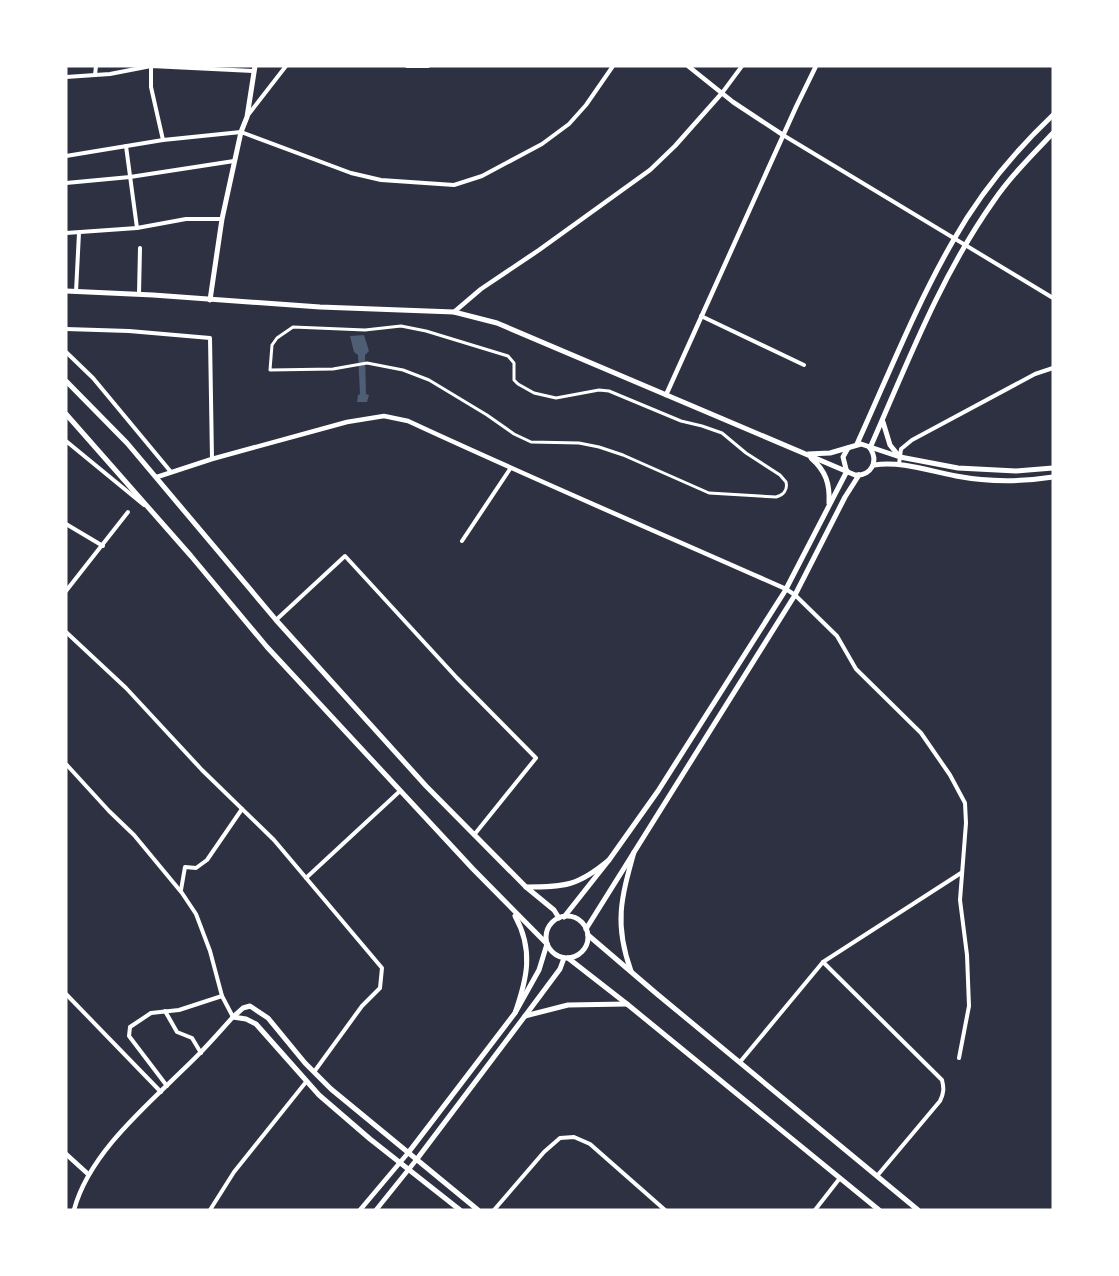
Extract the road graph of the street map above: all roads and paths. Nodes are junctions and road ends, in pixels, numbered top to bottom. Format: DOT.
graph roads {
  1 [pos="96,66"];
  2 [pos="151,66"];
  3 [pos="286,66"];
  4 [pos="407,66"];
  5 [pos="428,66"];
  6 [pos="613,66"];
  7 [pos="688,66"];
  8 [pos="742,66"];
  9 [pos="816,66"];
  10 [pos="254,68"];
  11 [pos="95,75"];
  12 [pos="66,77"];
  13 [pos="722,93"];
  14 [pos="1053,115"];
  15 [pos="247,117"];
  16 [pos="241,132"];
  17 [pos="1053,133"];
  18 [pos="783,135"];
  19 [pos="164,140"];
  20 [pos="126,146"];
  21 [pos="66,156"];
  22 [pos="235,160"];
  23 [pos="130,177"];
  24 [pos="66,183"];
  25 [pos="222,219"];
  26 [pos="137,228"];
  27 [pos="66,233"];
  28 [pos="79,233"];
  29 [pos="954,238"];
  30 [pos="965,245"];
  31 [pos="140,248"];
  32 [pos="66,291"];
  33 [pos="76,291"];
  34 [pos="139,294"];
  35 [pos="1053,298"];
  36 [pos="210,300"];
  37 [pos="454,312"];
  38 [pos="701,316"];
  39 [pos="66,329"];
  40 [pos="66,352"];
  41 [pos="357,364"];
  42 [pos="804,365"];
  43 [pos="1053,368"];
  44 [pos="66,381"];
  45 [pos="666,395"];
  46 [pos="66,414"];
  47 [pos="882,420"];
  48 [pos="66,441"];
  49 [pos="854,444"];
  50 [pos="870,448"];
  51 [pos="806,454"];
  52 [pos="212,459"];
  53 [pos="899,461"];
  54 [pos="874,465"];
  55 [pos="1053,468"];
  56 [pos="510,469"];
  57 [pos="847,471"];
  58 [pos="171,472"];
  59 [pos="860,475"];
  60 [pos="157,477"];
  61 [pos="1053,477"];
  62 [pos="828,507"];
  63 [pos="128,512"];
  64 [pos="153,513"];
  65 [pos="66,524"];
  66 [pos="462,541"];
  67 [pos="103,546"];
  68 [pos="786,589"];
  69 [pos="66,591"];
  70 [pos="795,595"];
  71 [pos="276,620"];
  72 [pos="66,632"];
  73 [pos="66,764"];
  74 [pos="400,791"];
  75 [pos="242,809"];
  76 [pos="474,835"];
  77 [pos="634,852"];
  78 [pos="609,860"];
  79 [pos="961,873"];
  80 [pos="306,878"];
  81 [pos="526,887"];
  82 [pos="181,891"];
  83 [pos="512,909"];
  84 [pos="561,917"];
  85 [pos="587,932"];
  86 [pos="547,944"];
  87 [pos="566,958"];
  88 [pos="823,962"];
  89 [pos="632,972"];
  90 [pos="66,994"];
  91 [pos="222,996"];
  92 [pos="627,1004"];
  93 [pos="165,1011"];
  94 [pos="515,1013"];
  95 [pos="525,1016"];
  96 [pos="233,1017"];
  97 [pos="201,1053"];
  98 [pos="959,1058"];
  99 [pos="740,1062"];
  100 [pos="314,1072"];
  101 [pos="306,1082"];
  102 [pos="167,1086"];
  103 [pos="160,1092"];
  104 [pos="408,1153"];
  105 [pos="66,1154"];
  106 [pos="417,1159"];
  107 [pos="400,1162"];
  108 [pos="410,1168"];
  109 [pos="88,1174"];
  110 [pos="876,1177"];
  111 [pos="840,1178"];
  112 [pos="74,1210"];
  113 [pos="210,1210"];
  114 [pos="360,1210"];
  115 [pos="376,1210"];
  116 [pos="460,1210"];
  117 [pos="478,1210"];
  118 [pos="494,1210"];
  119 [pos="665,1210"];
  120 [pos="815,1210"];
  121 [pos="879,1210"];
  122 [pos="918,1210"];
  1 -- 11 [label="street"];
  2 -- 10 [label="street"];
  2 -- 11 [label="street"];
  2 -- 19 [label="street"];
  3 -- 15 [label="street"];
  4 -- 5 [label="street"];
  6 -- 16 [label="street"];
  7 -- 13 [label="street"];
  8 -- 13 [label="street"];
  9 -- 18 [label="street"];
  10 -- 15 [label="main road"];
  11 -- 12 [label="street"];
  13 -- 18 [label="street"];
  13 -- 37 [label="street"];
  14 -- 29 [label="main road"];
  15 -- 16 [label="main road"];
  16 -- 19 [label="street"];
  16 -- 22 [label="main road"];
  17 -- 30 [label="main road"];
  18 -- 29 [label="street"];
  18 -- 38 [label="street"];
  19 -- 20 [label="street"];
  20 -- 21 [label="street"];
  20 -- 23 [label="street"];
  22 -- 23 [label="street"];
  22 -- 25 [label="main road"];
  23 -- 24 [label="street"];
  23 -- 26 [label="street"];
  25 -- 26 [label="street"];
  25 -- 36 [label="main road"];
  26 -- 28 [label="street"];
  27 -- 28 [label="street"];
  28 -- 33 [label="street"];
  29 -- 30 [label="street"];
  29 -- 49 [label="main road"];
  30 -- 35 [label="street"];
  30 -- 47 [label="main road"];
  31 -- 34 [label="street"];
  32 -- 33 [label="main road"];
  33 -- 34 [label="main road"];
  34 -- 36 [label="main road"];
  36 -- 37 [label="main road"];
  37 -- 45 [label="main road"];
  38 -- 42 [label="street"];
  38 -- 45 [label="street"];
  39 -- 52 [label="street"];
  40 -- 58 [label="street"];
  41 -- 41 [label="street"];
  43 -- 53 [label="street"];
  44 -- 60 [label="main road"];
  45 -- 51 [label="main road"];
  46 -- 64 [label="main road"];
  47 -- 50 [label="main road"];
  47 -- 53 [label="main road"];
  48 -- 64 [label="street"];
  49 -- 50 [label="main road"];
  49 -- 51 [label="main road"];
  49 -- 57 [label="main road"];
  50 -- 53 [label="main road"];
  50 -- 54 [label="main road"];
  51 -- 57 [label="main road"];
  51 -- 62 [label="main road"];
  52 -- 56 [label="street"];
  52 -- 58 [label="street"];
  53 -- 54 [label="main road"];
  53 -- 55 [label="main road"];
  53 -- 61 [label="main road"];
  54 -- 59 [label="main road"];
  56 -- 66 [label="street"];
  56 -- 68 [label="street"];
  57 -- 59 [label="main road"];
  57 -- 62 [label="main road"];
  58 -- 60 [label="street"];
  59 -- 70 [label="main road"];
  60 -- 71 [label="main road"];
  62 -- 68 [label="main road"];
  63 -- 67 [label="street"];
  64 -- 74 [label="main road"];
  65 -- 67 [label="street"];
  67 -- 69 [label="street"];
  68 -- 70 [label="street"];
  68 -- 78 [label="main road"];
  70 -- 77 [label="main road"];
  70 -- 79 [label="street"];
  71 -- 76 [label="main road"];
  71 -- 76 [label="street"];
  72 -- 75 [label="street"];
  73 -- 82 [label="street"];
  74 -- 80 [label="street"];
  74 -- 83 [label="main road"];
  75 -- 80 [label="street"];
  75 -- 82 [label="street"];
  76 -- 81 [label="main road"];
  77 -- 85 [label="main road"];
  77 -- 89 [label="main road"];
  78 -- 81 [label="main road"];
  78 -- 84 [label="main road"];
  79 -- 88 [label="street"];
  79 -- 98 [label="street"];
  80 -- 100 [label="street"];
  81 -- 84 [label="main road"];
  82 -- 91 [label="street"];
  83 -- 86 [label="main road"];
  83 -- 94 [label="main road"];
  84 -- 85 [label="main road"];
  84 -- 86 [label="main road"];
  85 -- 87 [label="main road"];
  85 -- 89 [label="main road"];
  86 -- 87 [label="main road"];
  86 -- 94 [label="main road"];
  87 -- 92 [label="main road"];
  87 -- 95 [label="main road"];
  88 -- 99 [label="street"];
  88 -- 110 [label="street"];
  89 -- 99 [label="main road"];
  90 -- 103 [label="street"];
  91 -- 93 [label="street"];
  91 -- 96 [label="street"];
  92 -- 95 [label="main road"];
  92 -- 111 [label="main road"];
  93 -- 97 [label="street"];
  93 -- 102 [label="street"];
  94 -- 104 [label="main road"];
  95 -- 106 [label="main road"];
  96 -- 97 [label="street"];
  96 -- 100 [label="main road"];
  96 -- 101 [label="main road"];
  97 -- 102 [label="street"];
  99 -- 110 [label="main road"];
  100 -- 104 [label="main road"];
  101 -- 107 [label="main road"];
  101 -- 113 [label="street"];
  102 -- 103 [label="street"];
  103 -- 109 [label="street"];
  104 -- 106 [label="main road"];
  104 -- 107 [label="street"];
  105 -- 109 [label="street"];
  106 -- 108 [label="street"];
  106 -- 117 [label="main road"];
  107 -- 108 [label="main road"];
  107 -- 114 [label="street"];
  108 -- 115 [label="street"];
  108 -- 116 [label="main road"];
  109 -- 112 [label="street"];
  110 -- 122 [label="main road"];
  111 -- 120 [label="street"];
  111 -- 121 [label="main road"];
  118 -- 119 [label="street"];
}
